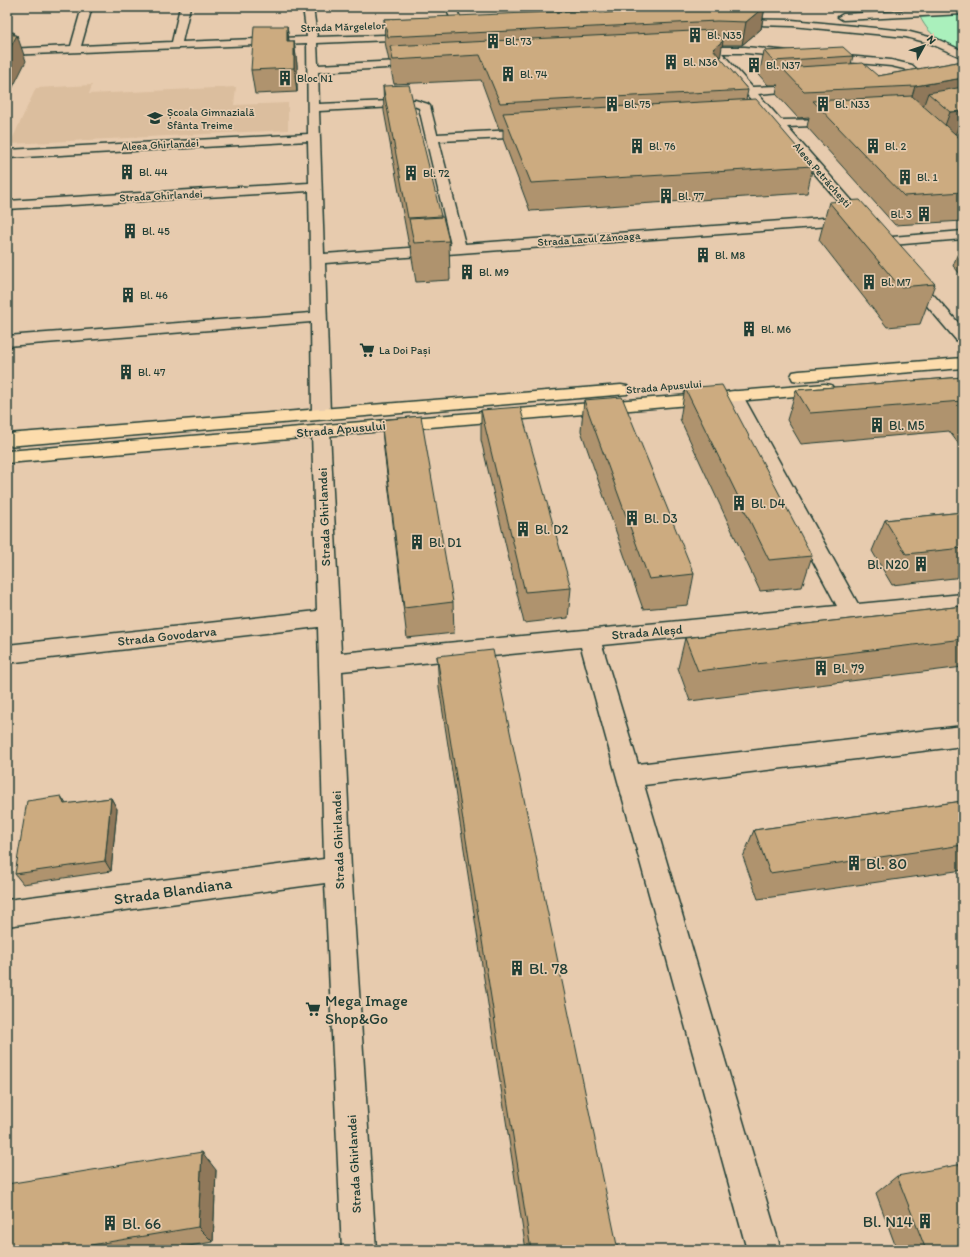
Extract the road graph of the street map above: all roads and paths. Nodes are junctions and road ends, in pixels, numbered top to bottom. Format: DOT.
graph roads {
  1 [pos="87,7"];
  2 [pos="185,7"];
  3 [pos="308,7"];
  4 [pos="450,7"];
  5 [pos="620,7"];
  6 [pos="963,10"];
  7 [pos="739,12"];
  8 [pos="904,14"];
  9 [pos="748,21"];
  10 [pos="718,23"];
  11 [pos="619,26"];
  12 [pos="463,33"];
  13 [pos="426,35"];
  14 [pos="916,36"];
  15 [pos="312,40"];
  16 [pos="176,46"];
  17 [pos="75,49"];
  18 [pos="713,49"];
  19 [pos="683,50"];
  20 [pos="7,52"];
  21 [pos="963,55"];
  22 [pos="432,63"];
  23 [pos="312,69"];
  24 [pos="881,82"];
  25 [pos="821,86"];
  26 [pos="750,91"];
  27 [pos="314,108"];
  28 [pos="758,119"];
  29 [pos="846,120"];
  30 [pos="776,121"];
  31 [pos="543,132"];
  32 [pos="314,137"];
  33 [pos="432,138"];
  34 [pos="7,154"];
  35 [pos="315,187"];
  36 [pos="7,205"];
  37 [pos="861,220"];
  38 [pos="963,235"];
  39 [pos="880,242"];
  40 [pos="458,248"];
  41 [pos="890,254"];
  42 [pos="317,259"];
  43 [pos="901,266"];
  44 [pos="318,318"];
  45 [pos="963,338"];
  46 [pos="7,341"];
  47 [pos="963,362"];
  48 [pos="963,377"];
  49 [pos="734,396"];
  50 [pos="321,423"];
  51 [pos="7,440"];
  52 [pos="7,457"];
  53 [pos="963,602"];
  54 [pos="852,613"];
  55 [pos="328,618"];
  56 [pos="589,637"];
  57 [pos="7,654"];
  58 [pos="330,663"];
  59 [pos="963,736"];
  60 [pos="629,776"];
  61 [pos="338,869"];
  62 [pos="7,913"];
  63 [pos="359,1250"];
  64 [pos="764,1250"];
  1 -- 17 [label="street"];
  2 -- 16 [label="street"];
  3 -- 15 [label="street, Strada Ghirlandei"];
  4 -- 12 [label="street"];
  5 -- 11 [label="street"];
  6 -- 8 [label="street"];
  7 -- 9 [label="street"];
  8 -- 9 [label="street"];
  8 -- 14 [label="street"];
  9 -- 10 [label="street"];
  9 -- 14 [label="street"];
  13 -- 15 [label="street, Strada Mărgelelor"];
  14 -- 21 [label="street"];
  15 -- 16 [label="street, Strada Mărgelelor"];
  15 -- 23 [label="street, Strada Ghirlandei"];
  16 -- 17 [label="street, Strada Mărgelelor"];
  17 -- 20 [label="street, Strada Mărgelelor"];
  18 -- 19 [label="street"];
  18 -- 24 [label="street"];
  18 -- 26 [label="street, Aleea Petrăchești"];
  22 -- 23 [label="street"];
  23 -- 27 [label="street, Strada Ghirlandei"];
  25 -- 26 [label="street"];
  26 -- 30 [label="street, Aleea Petrăchești"];
  27 -- 32 [label="street, Strada Ghirlandei"];
  27 -- 33 [label="street"];
  28 -- 30 [label="street"];
  29 -- 30 [label="street"];
  30 -- 37 [label="street, Aleea Petrăchești"];
  31 -- 33 [label="street"];
  32 -- 34 [label="street, Aleea Ghirlandei"];
  32 -- 35 [label="street, Strada Ghirlandei"];
  33 -- 40 [label="street"];
  35 -- 36 [label="street, Strada Ghirlandei"];
  35 -- 42 [label="street, Strada Ghirlandei"];
  37 -- 39 [label="street, Aleea Petrăchești"];
  37 -- 40 [label="street, Strada Lacul Zănoaga"];
  38 -- 39 [label="street"];
  39 -- 41 [label="street, Aleea Petrăchești"];
  40 -- 42 [label="street, Strada Lacul Zănoaga"];
  42 -- 44 [label="street, Strada Ghirlandei"];
  43 -- 45 [label="street"];
  44 -- 46 [label="street"];
  44 -- 50 [label="street, Strada Ghirlandei"];
  47 -- 50 [label="main road, Strada Apusului"];
  48 -- 49 [label="main road, Strada Apusului"];
  49 -- 50 [label="main road, Strada Apusului"];
  49 -- 54 [label="street"];
  50 -- 51 [label="main road, Strada Apusului"];
  50 -- 52 [label="main road, Strada Apusului"];
  50 -- 55 [label="street, Strada Ghirlandei"];
  53 -- 54 [label="street, Strada Aleșd"];
  54 -- 56 [label="street, Strada Aleșd"];
  55 -- 57 [label="street, Strada Govodarva"];
  55 -- 58 [label="street, Strada Ghirlandei"];
  56 -- 58 [label="street, Strada Aleșd"];
  56 -- 60 [label="street"];
  58 -- 61 [label="street, Strada Ghirlandei"];
  59 -- 60 [label="street"];
  60 -- 64 [label="street"];
  61 -- 62 [label="street, Strada Blandiana"];
  61 -- 63 [label="street, Strada Ghirlandei"];
}
